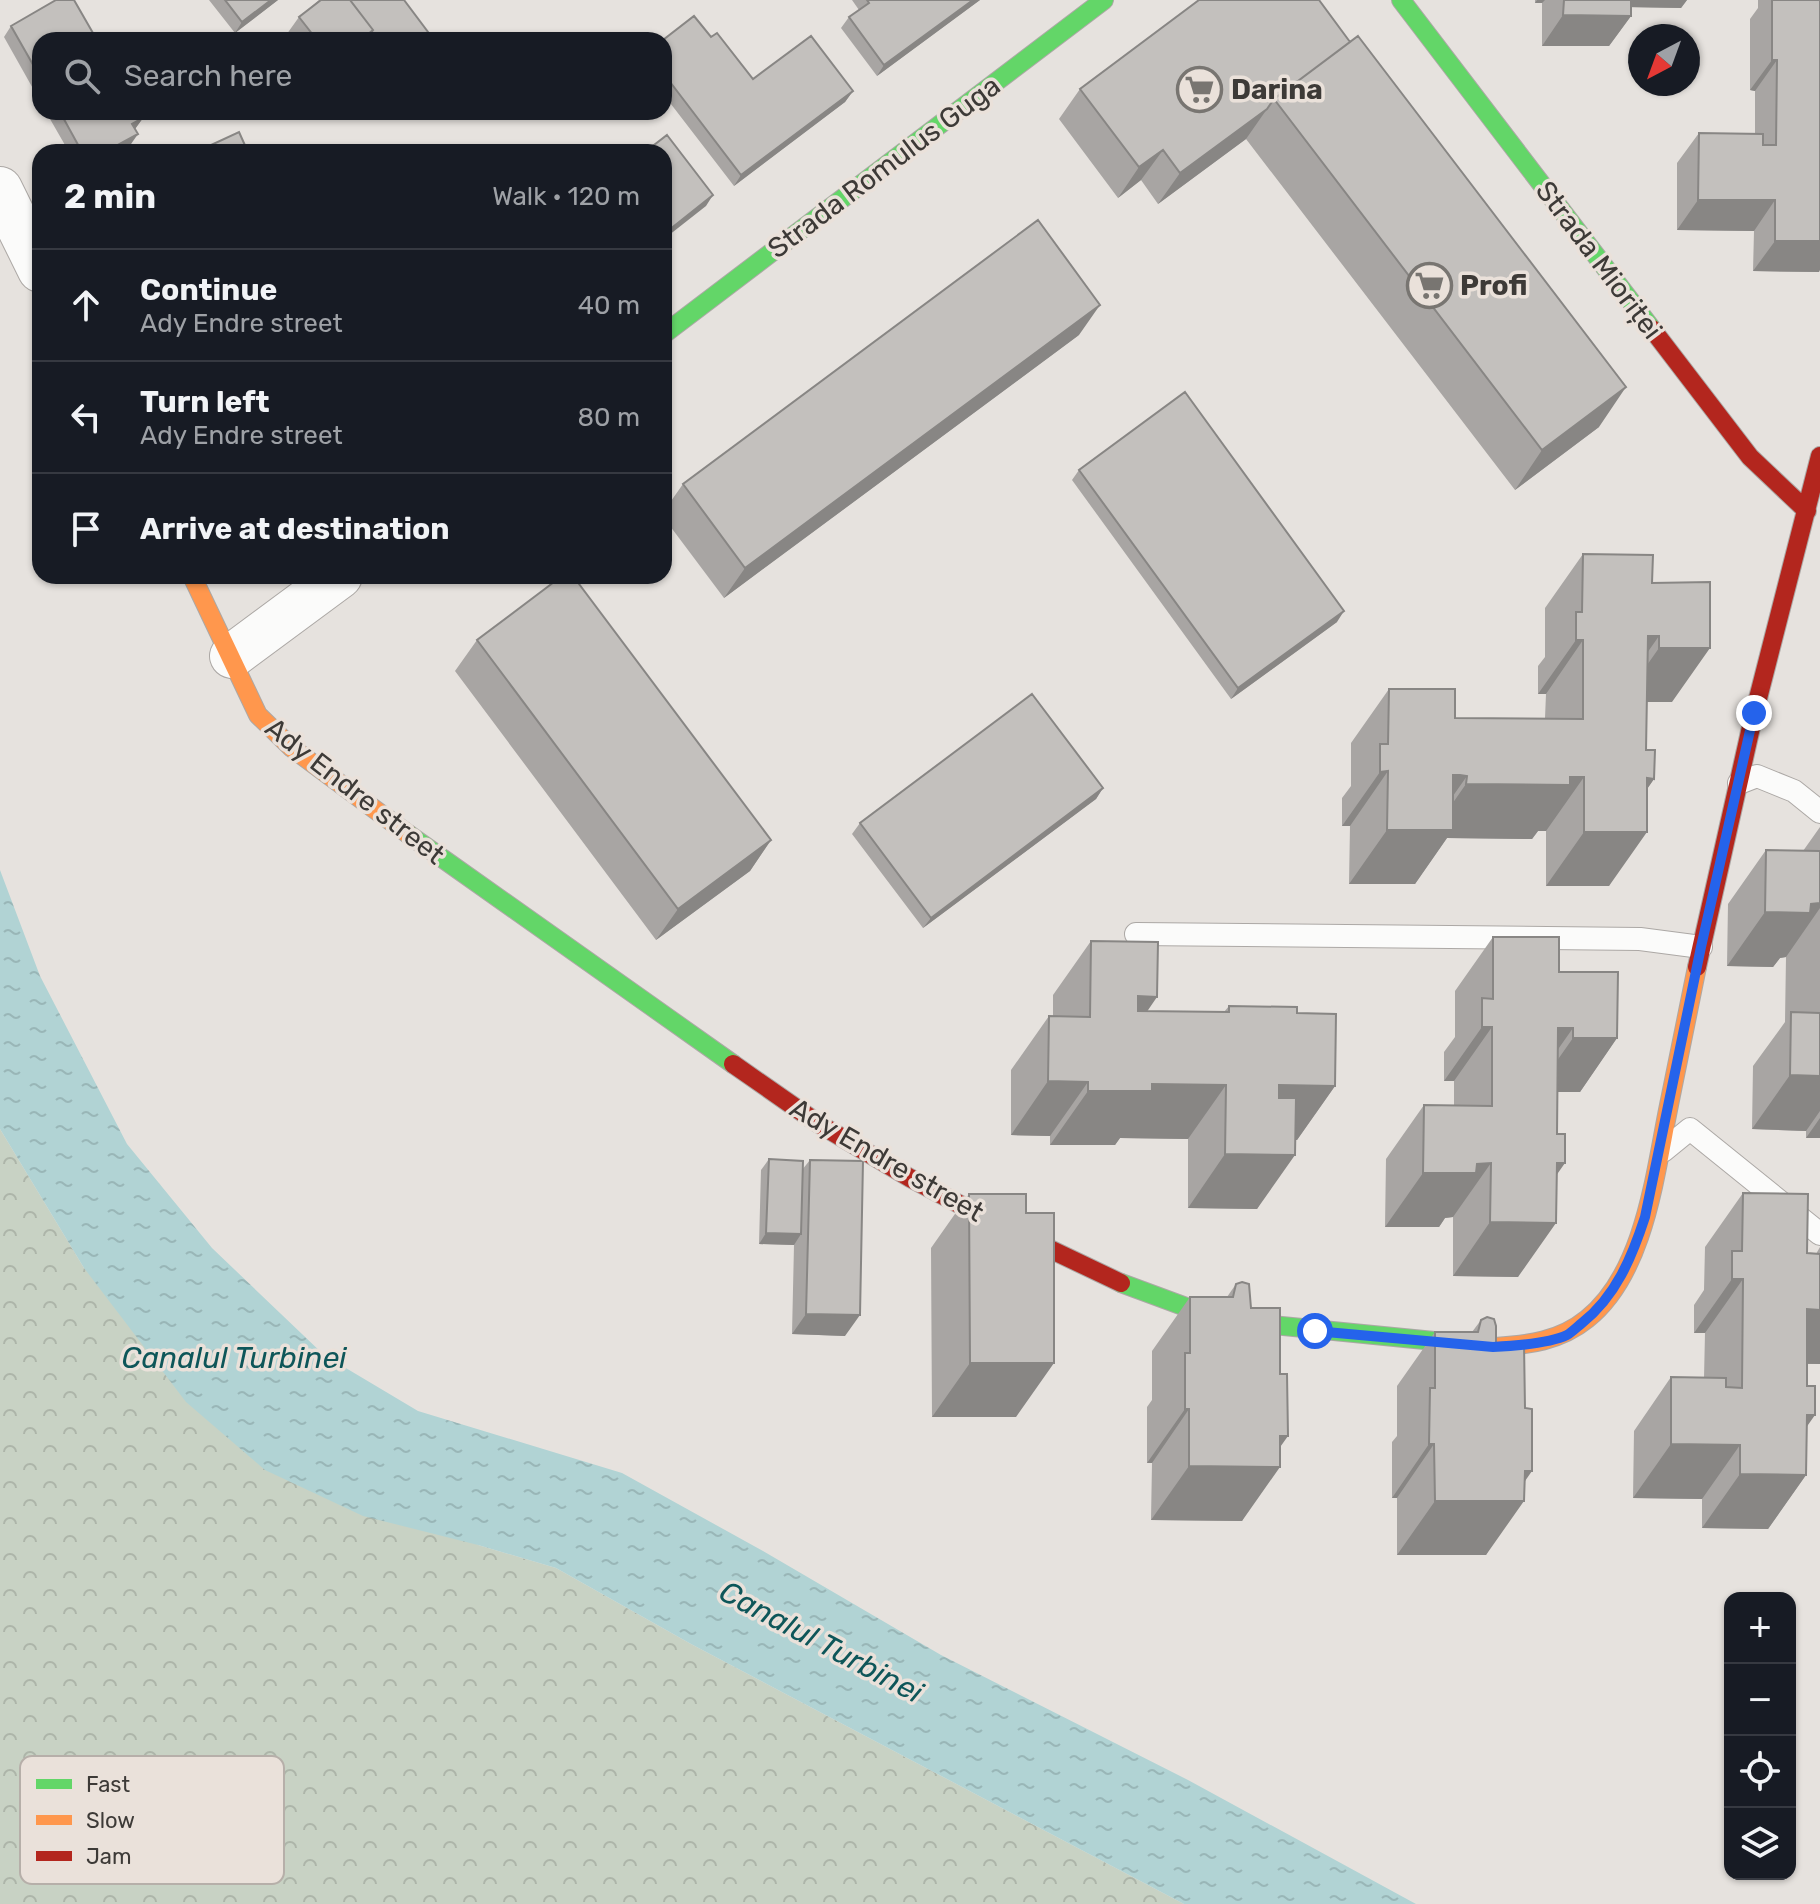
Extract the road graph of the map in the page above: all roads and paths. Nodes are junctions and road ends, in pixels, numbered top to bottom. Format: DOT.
graph roads {
  1 [pos="1104,0"];
  2 [pos="1401,0"];
  3 [pos="0,189"];
  4 [pos="32,254"];
  5 [pos="672,328"];
  6 [pos="1820,456"];
  7 [pos="1807,511"];
  8 [pos="196,584"];
  9 [pos="329,584"];
  10 [pos="232,656"];
  11 [pos="1739,783"];
  12 [pos="1820,812"];
  13 [pos="1136,934"];
  14 [pos="1701,947"];
  15 [pos="1659,1154"];
  16 [pos="1820,1234"];
  1 -- 5 [label="street, Strada Romulus Guga"];
  2 -- 7 [label="street, Strada Mioriței"];
  3 -- 4 [label="street"];
  6 -- 7 [label="street, Ady Endre street"];
  7 -- 11 [label="street, Ady Endre street"];
  8 -- 10 [label="street, Ady Endre street"];
  9 -- 10 [label="street"];
  10 -- 15 [label="street, Ady Endre street"];
  11 -- 12 [label="lane"];
  11 -- 14 [label="street, Ady Endre street"];
  13 -- 14 [label="lane"];
  14 -- 15 [label="street, Ady Endre street"];
  15 -- 16 [label="lane"];
}
